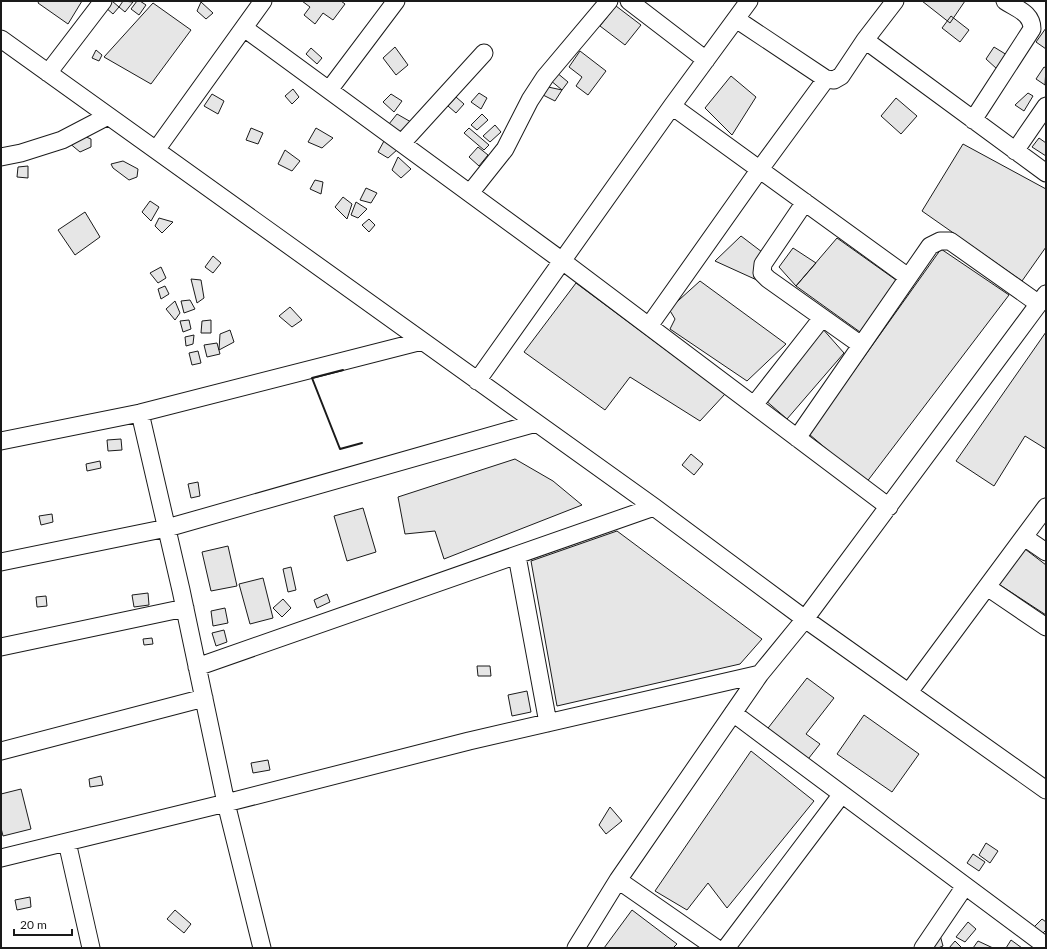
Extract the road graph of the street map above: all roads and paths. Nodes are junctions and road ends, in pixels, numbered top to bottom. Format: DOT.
graph roads {
  1 [pos="103,1"];
  2 [pos="263,1"];
  3 [pos="396,1"];
  4 [pos="609,1"];
  5 [pos="629,1"];
  6 [pos="749,1"];
  7 [pos="895,1"];
  8 [pos="1004,1"];
  9 [pos="736,19"];
  10 [pos="244,28"];
  11 [pos="1,39"];
  12 [pos="865,40"];
  13 [pos="484,53"];
  14 [pos="706,60"];
  15 [pos="48,73"];
  16 [pos="826,79"];
  17 [pos="329,90"];
  18 [pos="672,106"];
  19 [pos="1046,106"];
  20 [pos="108,116"];
  21 [pos="973,120"];
  22 [pos="402,143"];
  23 [pos="156,150"];
  24 [pos="1015,150"];
  25 [pos="1,157"];
  26 [pos="760,169"];
  27 [pos="1046,173"];
  28 [pos="470,193"];
  29 [pos="805,202"];
  30 [pos="562,260"];
  31 [pos="908,277"];
  32 [pos="1042,299"];
  33 [pos="822,318"];
  34 [pos="648,326"];
  35 [pos="422,341"];
  36 [pos="861,345"];
  37 [pos="477,381"];
  38 [pos="754,405"];
  39 [pos="140,413"];
  40 [pos="536,423"];
  41 [pos="797,438"];
  42 [pos="1,441"];
  43 [pos="889,507"];
  44 [pos="1046,507"];
  45 [pos="654,508"];
  46 [pos="167,528"];
  47 [pos="1024,537"];
  48 [pos="1046,552"];
  49 [pos="517,556"];
  50 [pos="1,562"];
  51 [pos="987,587"];
  52 [pos="185,608"];
  53 [pos="806,619"];
  54 [pos="1046,627"];
  55 [pos="1,647"];
  56 [pos="197,667"];
  57 [pos="760,674"];
  58 [pos="909,692"];
  59 [pos="204,698"];
  60 [pos="733,713"];
  61 [pos="548,723"];
  62 [pos="1,750"];
  63 [pos="1046,790"];
  64 [pos="842,794"];
  65 [pos="226,803"];
  66 [pos="67,842"];
  67 [pos="1,858"];
  68 [pos="618,880"];
  69 [pos="965,886"];
  70 [pos="1046,946"];
  71 [pos="91,948"];
  72 [pos="262,948"];
  73 [pos="576,948"];
  74 [pos="716,948"];
  75 [pos="726,948"];
  76 [pos="923,948"];
  1 -- 15 [label="street"];
  2 -- 10 [label="street"];
  3 -- 17 [label="street"];
  4 -- 28 [label="street"];
  5 -- 14 [label="street"];
  6 -- 9 [label="street"];
  7 -- 12 [label="street"];
  8 -- 21 [label="street"];
  9 -- 14 [label="street"];
  9 -- 16 [label="street"];
  10 -- 17 [label="street"];
  10 -- 23 [label="street"];
  11 -- 15 [label="street"];
  12 -- 16 [label="street"];
  12 -- 21 [label="street"];
  13 -- 22 [label="street"];
  14 -- 18 [label="street"];
  15 -- 20 [label="street"];
  16 -- 26 [label="street"];
  17 -- 22 [label="street"];
  18 -- 26 [label="street"];
  18 -- 30 [label="street"];
  19 -- 24 [label="street"];
  20 -- 23 [label="street"];
  20 -- 25 [label="street"];
  21 -- 24 [label="street"];
  22 -- 28 [label="street"];
  23 -- 35 [label="street"];
  24 -- 27 [label="street"];
  26 -- 29 [label="street"];
  26 -- 34 [label="street"];
  28 -- 30 [label="street"];
  29 -- 31 [label="street"];
  29 -- 33 [label="street"];
  30 -- 34 [label="street"];
  30 -- 37 [label="street"];
  31 -- 32 [label="street"];
  31 -- 36 [label="street"];
  32 -- 43 [label="street"];
  33 -- 36 [label="street"];
  33 -- 38 [label="street"];
  34 -- 38 [label="street"];
  35 -- 37 [label="street"];
  35 -- 39 [label="street"];
  36 -- 41 [label="street"];
  37 -- 40 [label="street"];
  38 -- 41 [label="street"];
  39 -- 42 [label="street"];
  39 -- 46 [label="street"];
  40 -- 45 [label="street"];
  40 -- 46 [label="street"];
  41 -- 43 [label="street"];
  43 -- 53 [label="street"];
  44 -- 47 [label="street"];
  45 -- 49 [label="street"];
  45 -- 53 [label="street"];
  46 -- 50 [label="street"];
  46 -- 52 [label="street"];
  47 -- 48 [label="street"];
  47 -- 51 [label="street"];
  49 -- 56 [label="street"];
  49 -- 61 [label="street"];
  51 -- 54 [label="street"];
  51 -- 58 [label="street"];
  52 -- 55 [label="street"];
  52 -- 56 [label="street"];
  53 -- 57 [label="street"];
  53 -- 58 [label="street"];
  56 -- 59 [label="street"];
  57 -- 60 [label="street"];
  57 -- 61 [label="street"];
  58 -- 63 [label="street"];
  59 -- 62 [label="street"];
  59 -- 65 [label="street"];
  60 -- 64 [label="street"];
  60 -- 68 [label="street"];
  61 -- 65 [label="street"];
  64 -- 69 [label="street"];
  64 -- 75 [label="street"];
  65 -- 66 [label="street"];
  65 -- 72 [label="street"];
  66 -- 67 [label="street"];
  66 -- 71 [label="street"];
  68 -- 73 [label="street"];
  68 -- 74 [label="street"];
  69 -- 70 [label="street"];
  69 -- 76 [label="street"];
}
